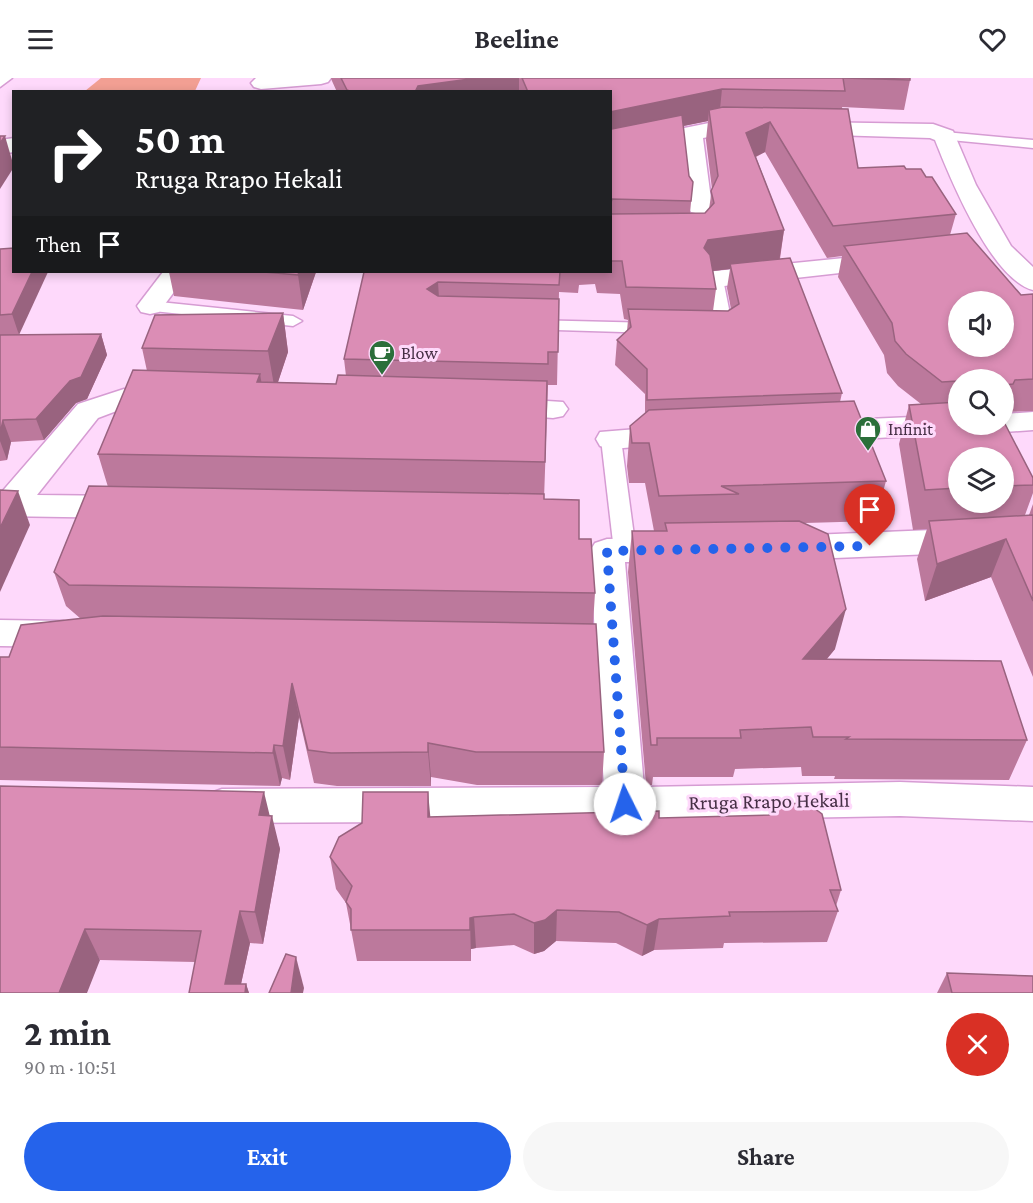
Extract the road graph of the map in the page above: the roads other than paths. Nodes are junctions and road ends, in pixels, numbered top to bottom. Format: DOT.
graph roads {
  1 [pos="5,78"];
  2 [pos="321,78"];
  3 [pos="0,83"];
  4 [pos="260,84"];
  5 [pos="691,132"];
  6 [pos="945,136"];
  7 [pos="1033,144"];
  8 [pos="612,150"];
  9 [pos="699,214"];
  10 [pos="910,259"];
  11 [pos="175,273"];
  12 [pos="715,279"];
  13 [pos="1033,282"];
  14 [pos="150,306"];
  15 [pos="293,321"];
  16 [pos="509,324"];
  17 [pos="669,328"];
  18 [pos="691,328"];
  19 [pos="194,399"];
  20 [pos="472,406"];
  21 [pos="553,409"];
  22 [pos="1033,421"];
  23 [pos="1014,422"];
  24 [pos="948,425"];
  25 [pos="789,432"];
  26 [pos="706,435"];
  27 [pos="611,439"];
  28 [pos="5,505"];
  29 [pos="150,507"];
  30 [pos="1033,538"];
  31 [pos="755,548"];
  32 [pos="708,549"];
  33 [pos="616,551"];
  34 [pos="0,633"];
  35 [pos="90,635"];
  36 [pos="578,642"];
  37 [pos="614,643"];
  38 [pos="625,804"];
  39 [pos="1033,804"];
  40 [pos="186,805"];
  1 -- 3 [label="lane"];
  2 -- 4 [label="street"];
  5 -- 6 [label="street"];
  5 -- 8 [label="street"];
  5 -- 9 [label="street"];
  6 -- 7 [label="lane"];
  6 -- 13 [label="street"];
  10 -- 12 [label="street"];
  11 -- 14 [label="street"];
  12 -- 18 [label="lane"];
  14 -- 15 [label="lane"];
  16 -- 17 [label="lane"];
  19 -- 28 [label="street"];
  20 -- 21 [label="street"];
  22 -- 23 [label="street"];
  24 -- 25 [label="street"];
  26 -- 27 [label="street"];
  27 -- 33 [label="lane"];
  28 -- 29 [label="street"];
  30 -- 31 [label="street"];
  32 -- 33 [label="street"];
  33 -- 37 [label="street"];
  34 -- 35 [label="street"];
  36 -- 37 [label="street"];
  37 -- 38 [label="street"];
  38 -- 39 [label="street, Rruga Rrapo Hekali"];
  38 -- 40 [label="street, Rruga Rrapo Hekali"];
}
